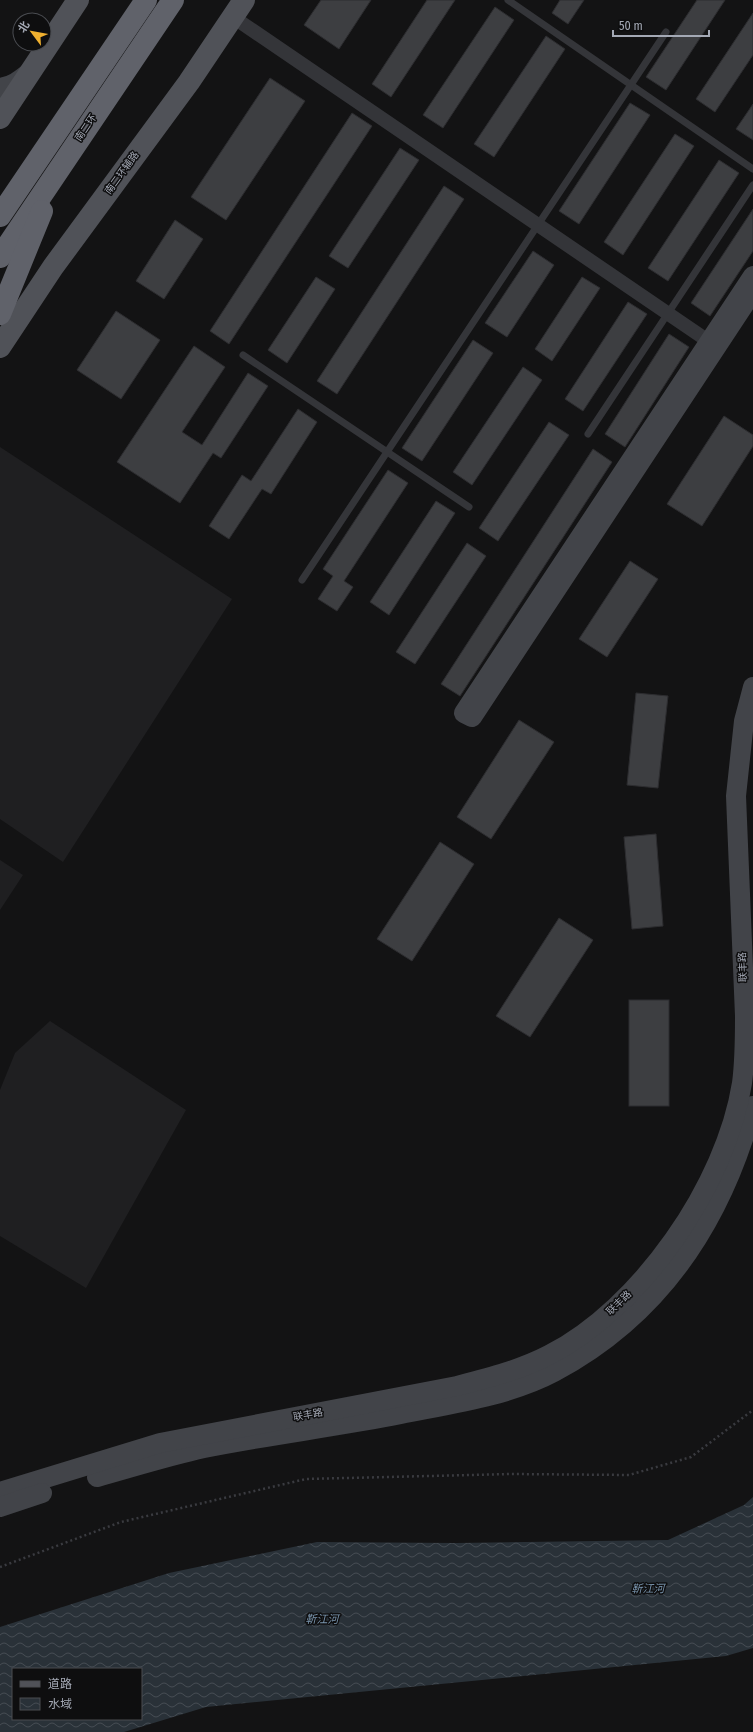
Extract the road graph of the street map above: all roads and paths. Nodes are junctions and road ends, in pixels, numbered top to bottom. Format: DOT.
graph roads {
  1 [pos="78,0"];
  2 [pos="146,0"];
  3 [pos="173,0"];
  4 [pos="508,0"];
  5 [pos="238,8"];
  6 [pos="666,32"];
  7 [pos="32,70"];
  8 [pos="631,86"];
  9 [pos="0,88"];
  10 [pos="0,118"];
  11 [pos="57,131"];
  12 [pos="60,167"];
  13 [pos="753,169"];
  14 [pos="753,185"];
  15 [pos="0,188"];
  16 [pos="0,216"];
  17 [pos="539,225"];
  18 [pos="0,257"];
  19 [pos="753,276"];
  20 [pos="753,292"];
  21 [pos="668,313"];
  22 [pos="0,314"];
  23 [pos="713,344"];
  24 [pos="0,347"];
  25 [pos="243,355"];
  26 [pos="588,434"];
  27 [pos="387,452"];
  28 [pos="469,507"];
  29 [pos="302,580"];
  30 [pos="753,687"];
  31 [pos="753,760"];
  32 [pos="753,909"];
  33 [pos="753,1106"];
  34 [pos="753,1410"];
  35 [pos="0,1492"];
  36 [pos="0,1507"];
  37 [pos="0,1567"];
  1 -- 7 [label="main road"];
  2 -- 11 [label="highway"];
  3 -- 12 [label="highway, 南二环"];
  4 -- 8 [label="lane"];
  5 -- 17 [label="street"];
  5 -- 24 [label="main road, 南二环辅路"];
  6 -- 8 [label="lane"];
  7 -- 9 [label="main road"];
  7 -- 10 [label="main road"];
  8 -- 13 [label="lane"];
  8 -- 17 [label="lane"];
  11 -- 15 [label="highway"];
  11 -- 16 [label="highway"];
  12 -- 18 [label="highway, 南二环"];
  12 -- 22 [label="highway"];
  14 -- 21 [label="lane"];
  17 -- 21 [label="street"];
  17 -- 27 [label="lane"];
  19 -- 23 [label="main road"];
  20 -- 23 [label="main road"];
  21 -- 23 [label="street"];
  21 -- 26 [label="lane"];
  23 -- 23 [label="main road"];
  25 -- 27 [label="lane"];
  27 -- 28 [label="lane"];
  27 -- 29 [label="lane"];
  30 -- 35 [label="main road, 联丰路"];
  31 -- 32 [label="main road"];
  33 -- 36 [label="main road, 联丰路"];
  34 -- 37 [label="path"];
}
